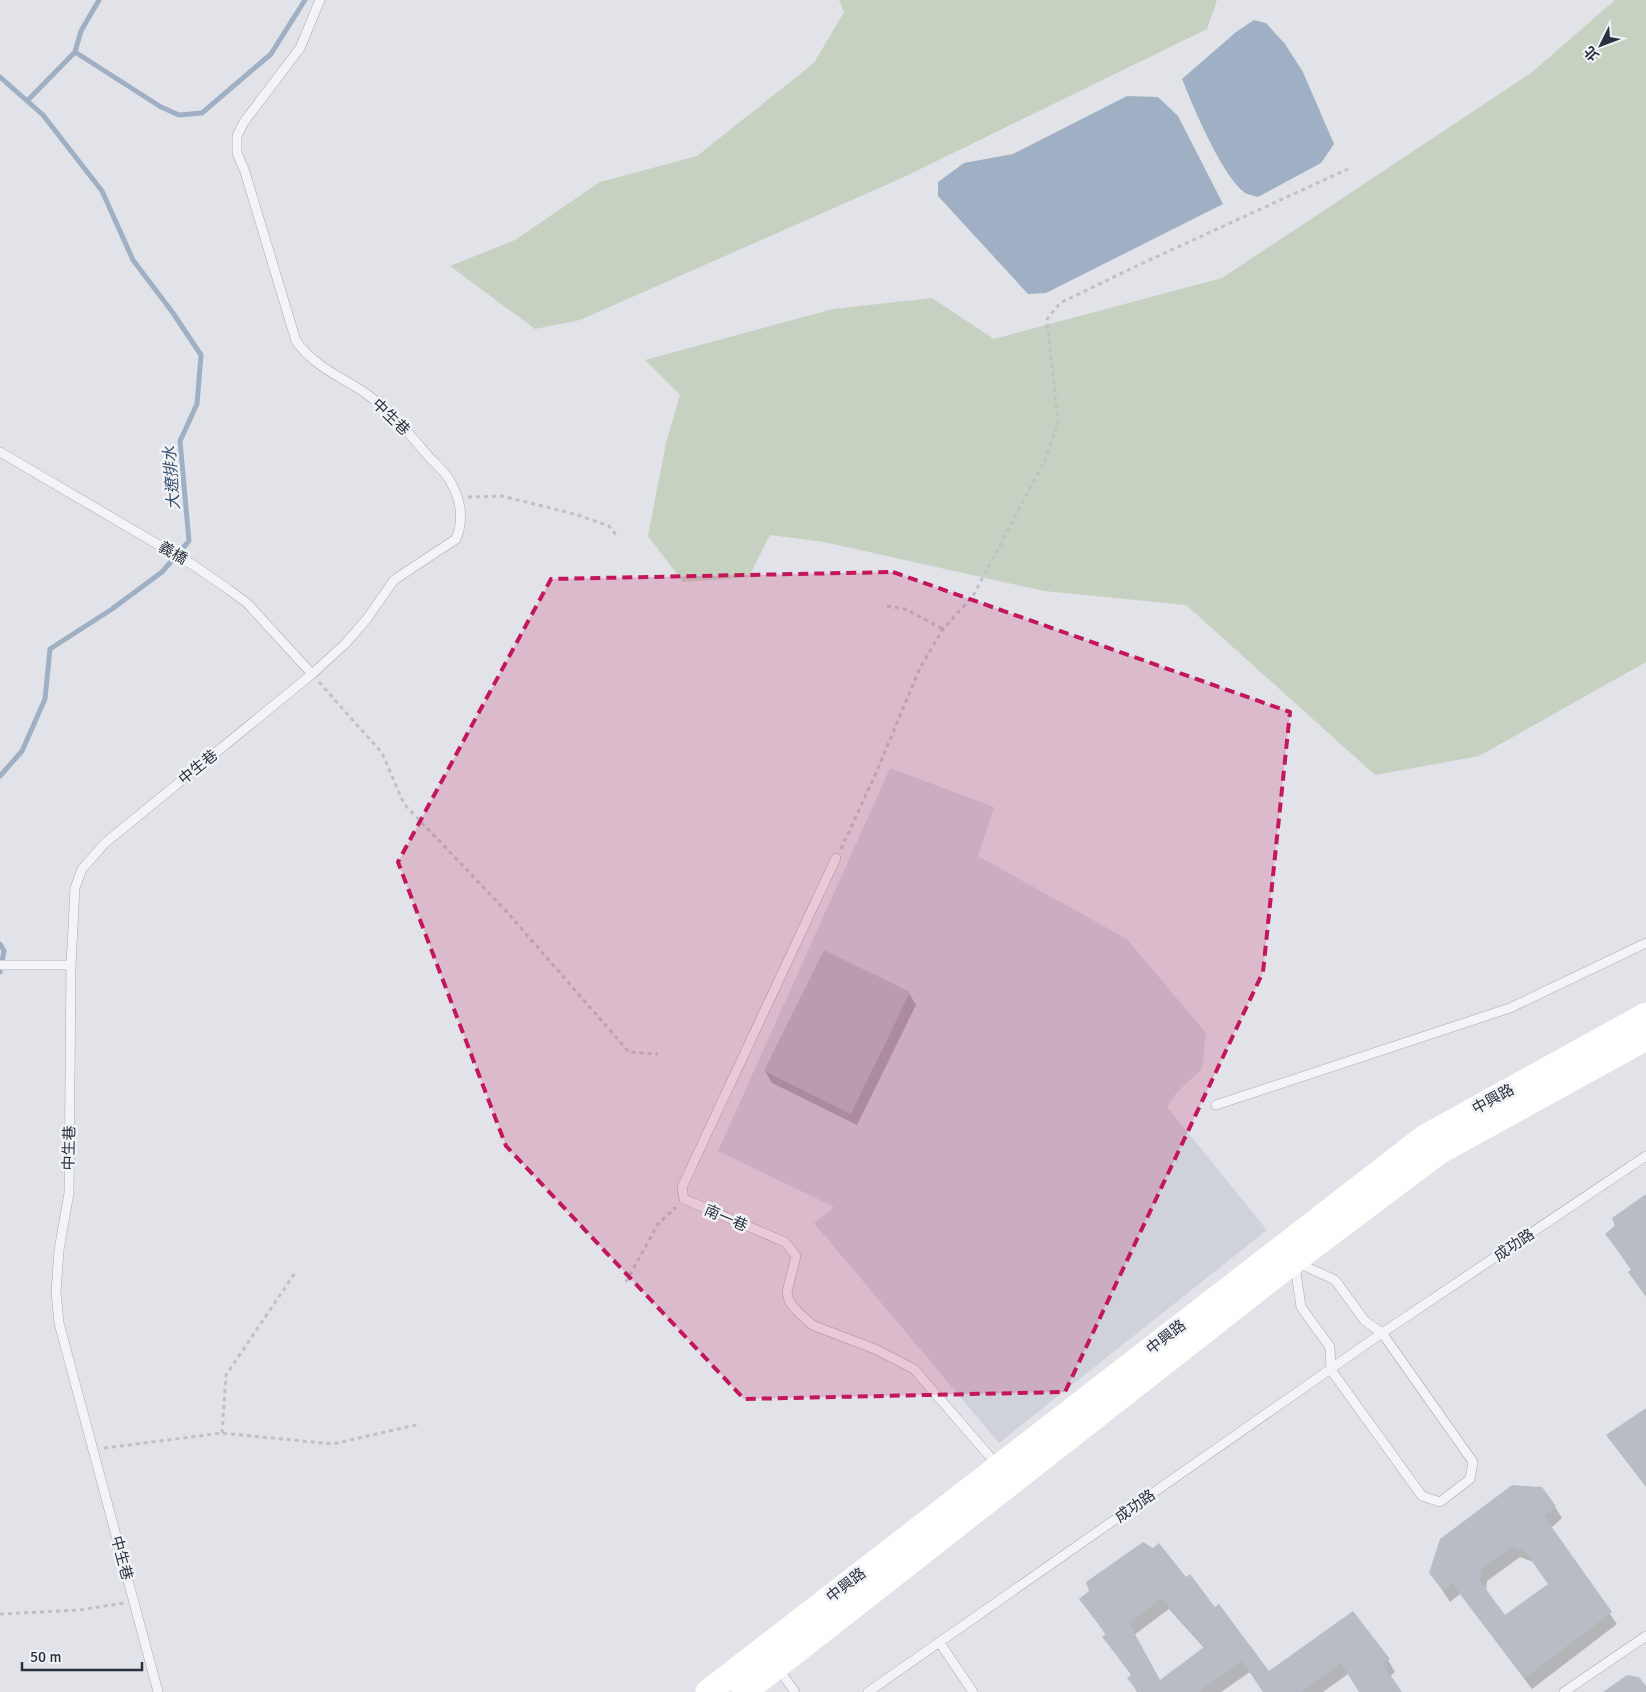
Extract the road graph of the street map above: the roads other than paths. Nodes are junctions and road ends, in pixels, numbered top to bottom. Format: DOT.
graph roads {
  1 [pos="320,0"];
  2 [pos="0,452"];
  3 [pos="312,674"];
  4 [pos="836,858"];
  5 [pos="1646,942"];
  6 [pos="0,965"];
  7 [pos="71,965"];
  8 [pos="1646,1014"];
  9 [pos="1646,1038"];
  10 [pos="1216,1106"];
  11 [pos="1646,1156"];
  12 [pos="1288,1253"];
  13 [pos="1382,1333"];
  14 [pos="1331,1370"];
  15 [pos="1005,1474"];
  16 [pos="1646,1636"];
  17 [pos="940,1643"];
  18 [pos="777,1667"];
  19 [pos="158,1692"];
  20 [pos="708,1692"];
  21 [pos="744,1692"];
  22 [pos="795,1692"];
  23 [pos="868,1692"];
  24 [pos="974,1692"];
  25 [pos="1564,1692"];
  1 -- 3 [label="lane, 中生巷"];
  2 -- 3 [label="lane, 義橋"];
  3 -- 7 [label="lane, 中生巷"];
  4 -- 15 [label="lane, 南一巷"];
  5 -- 10 [label="lane"];
  6 -- 7 [label="lane"];
  7 -- 19 [label="lane, 中生巷"];
  8 -- 12 [label="main road, 中興路"];
  9 -- 12 [label="main road, 中興路"];
  11 -- 13 [label="lane, 成功路"];
  12 -- 13 [label="lane"];
  12 -- 14 [label="lane"];
  12 -- 15 [label="main road, 中興路"];
  13 -- 14 [label="lane, 成功路"];
  13 -- 14 [label="lane"];
  14 -- 17 [label="lane, 成功路"];
  15 -- 18 [label="main road, 中興路"];
  15 -- 20 [label="main road, 中興路"];
  16 -- 25 [label="lane"];
  17 -- 23 [label="lane, 成功路"];
  17 -- 24 [label="lane"];
  18 -- 21 [label="main road, 中興路"];
  18 -- 22 [label="lane"];
}
